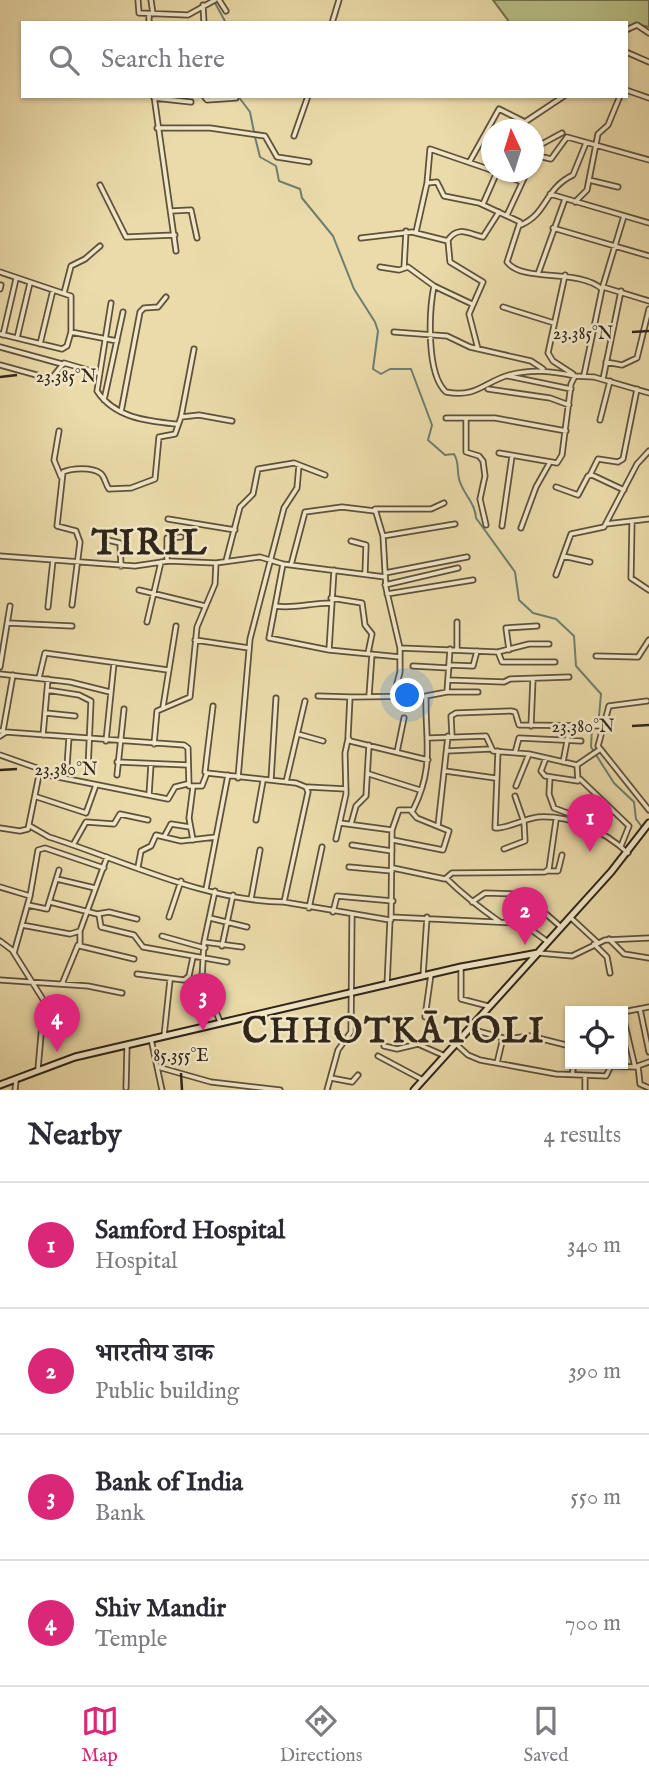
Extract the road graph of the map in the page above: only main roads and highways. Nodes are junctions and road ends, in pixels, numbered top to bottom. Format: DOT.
graph roads {
  1 [pos="644,831"];
  2 [pos="538,953"];
  3 [pos="0,1085"];
  4 [pos="414,1090"];
  1 -- 2 [label="main road"];
  2 -- 3 [label="main road"];
  2 -- 4 [label="main road"];
}
